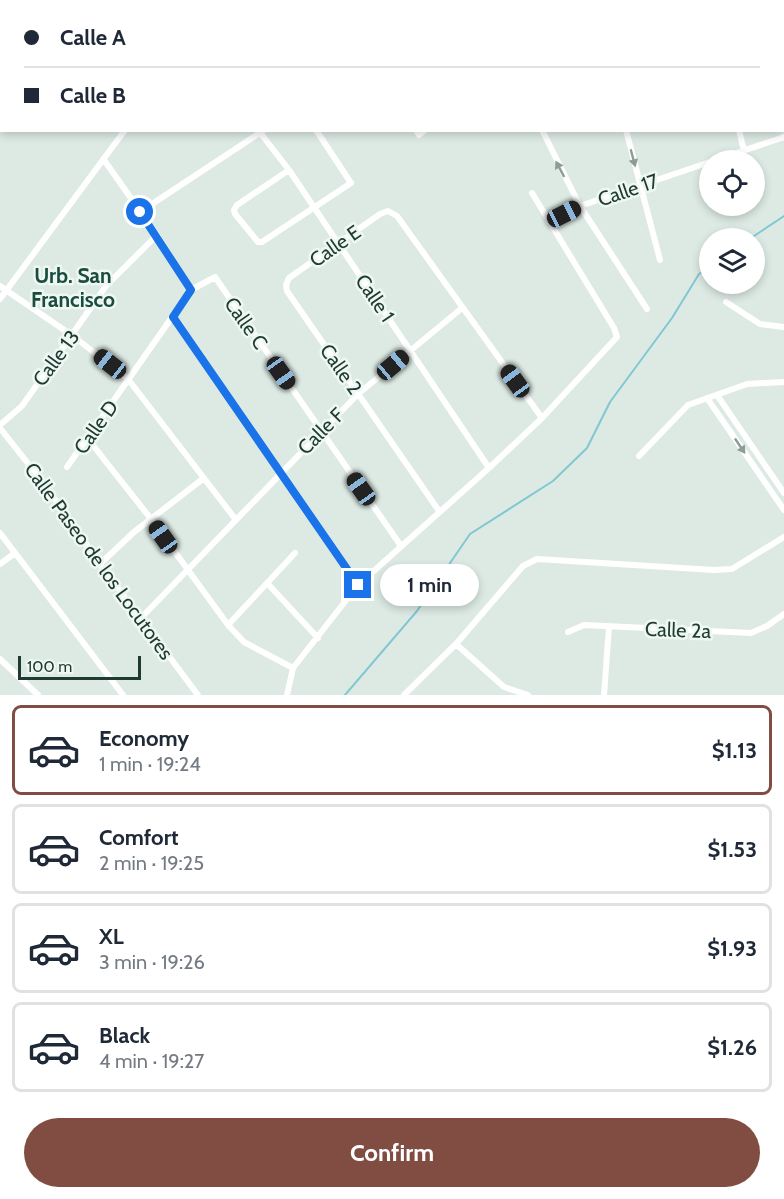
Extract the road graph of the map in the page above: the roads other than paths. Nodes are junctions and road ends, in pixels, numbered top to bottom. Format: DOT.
graph roads {
  1 [pos="122,132"];
  2 [pos="259,132"];
  3 [pos="261,132"];
  4 [pos="317,132"];
  5 [pos="543,132"];
  6 [pos="627,132"];
  7 [pos="739,132"];
  8 [pos="784,137"];
  9 [pos="744,150"];
  10 [pos="747,150"];
  11 [pos="104,160"];
  12 [pos="699,166"];
  13 [pos="289,170"];
  14 [pos="641,185"];
  15 [pos="532,193"];
  16 [pos="580,206"];
  17 [pos="315,207"];
  18 [pos="140,212"];
  19 [pos="549,222"];
  20 [pos="157,235"];
  21 [pos="339,244"];
  22 [pos="660,260"];
  23 [pos="215,277"];
  24 [pos="286,285"];
  25 [pos="0,286"];
  26 [pos="191,290"];
  27 [pos="6,291"];
  28 [pos="0,299"];
  29 [pos="726,302"];
  30 [pos="462,308"];
  31 [pos="647,309"];
  32 [pos="173,317"];
  33 [pos="784,327"];
  34 [pos="73,336"];
  35 [pos="411,351"];
  36 [pos="128,379"];
  37 [pos="784,382"];
  38 [pos="358,394"];
  39 [pos="717,395"];
  40 [pos="707,398"];
  41 [pos="542,418"];
  42 [pos="0,426"];
  43 [pos="321,431"];
  44 [pos="88,439"];
  45 [pos="639,456"];
  46 [pos="67,467"];
  47 [pos="489,468"];
  48 [pos="280,473"];
  49 [pos="204,478"];
  50 [pos="784,493"];
  51 [pos="784,510"];
  52 [pos="439,511"];
  53 [pos="151,519"];
  54 [pos="236,520"];
  55 [pos="0,533"];
  56 [pos="784,537"];
  57 [pos="401,546"];
  58 [pos="15,553"];
  59 [pos="295,554"];
  60 [pos="0,564"];
  61 [pos="100,564"];
  62 [pos="187,572"];
  63 [pos="267,583"];
  64 [pos="358,585"];
  65 [pos="784,614"];
  66 [pos="141,618"];
  67 [pos="228,625"];
  68 [pos="609,627"];
  69 [pos="568,632"];
  70 [pos="318,638"];
  71 [pos="456,644"];
  72 [pos="0,659"];
  73 [pos="293,668"];
  74 [pos="38,695"];
  75 [pos="123,695"];
  76 [pos="198,695"];
  77 [pos="287,695"];
  78 [pos="404,695"];
  79 [pos="528,695"];
  80 [pos="604,695"];
  1 -- 11 [label="street"];
  2 -- 18 [label="street"];
  3 -- 13 [label="street, Calle 1"];
  4 -- 17 [label="street"];
  16 -- 5 [label="street, one-way"];
  6 -- 14 [label="street, one-way"];
  7 -- 9 [label="street"];
  8 -- 10 [label="street"];
  11 -- 18 [label="street"];
  11 -- 27 [label="street"];
  12 -- 14 [label="street, Calle 17"];
  13 -- 17 [label="street, Calle 1"];
  13 -- 17 [label="street"];
  14 -- 16 [label="street, Calle 17"];
  14 -- 22 [label="street"];
  15 -- 19 [label="street"];
  16 -- 19 [label="street, Calle 17"];
  16 -- 31 [label="street"];
  17 -- 21 [label="street, Calle 1"];
  18 -- 20 [label="street"];
  19 -- 41 [label="street"];
  20 -- 26 [label="street"];
  20 -- 34 [label="street, Calle 13"];
  21 -- 24 [label="street, Calle E"];
  21 -- 30 [label="street, Calle E"];
  21 -- 35 [label="street, Calle 1"];
  23 -- 26 [label="street, Calle D"];
  23 -- 43 [label="street, Calle C"];
  24 -- 38 [label="street, Calle 2"];
  25 -- 27 [label="street"];
  26 -- 32 [label="street, Calle D"];
  27 -- 28 [label="street"];
  27 -- 34 [label="street"];
  29 -- 33 [label="street"];
  30 -- 35 [label="street, Calle F"];
  30 -- 41 [label="street"];
  32 -- 36 [label="street, Calle D"];
  32 -- 48 [label="street"];
  34 -- 36 [label="street"];
  34 -- 42 [label="street, Calle 13"];
  35 -- 38 [label="street, Calle F"];
  35 -- 47 [label="street, Calle 1"];
  36 -- 44 [label="street, Calle D"];
  36 -- 49 [label="street"];
  37 -- 39 [label="street"];
  38 -- 43 [label="street, Calle F"];
  38 -- 52 [label="street, Calle 2"];
  39 -- 40 [label="street"];
  39 -- 50 [label="street"];
  40 -- 45 [label="street"];
  40 -- 51 [label="street, one-way"];
  41 -- 47 [label="street"];
  42 -- 61 [label="street, Calle Paseo de los Locutores"];
  43 -- 48 [label="street, Calle F"];
  43 -- 57 [label="street, Calle C"];
  44 -- 46 [label="street, Calle D"];
  44 -- 53 [label="street"];
  47 -- 52 [label="street"];
  48 -- 54 [label="street, Calle F"];
  48 -- 64 [label="street"];
  49 -- 53 [label="street"];
  49 -- 54 [label="street"];
  52 -- 57 [label="street"];
  53 -- 61 [label="street"];
  53 -- 62 [label="street"];
  54 -- 62 [label="street, Calle F"];
  55 -- 58 [label="street"];
  56 -- 71 [label="street"];
  57 -- 64 [label="street"];
  58 -- 60 [label="street"];
  58 -- 75 [label="street"];
  59 -- 63 [label="street"];
  61 -- 66 [label="street, Calle Paseo de los Locutores"];
  62 -- 66 [label="street, Calle F"];
  62 -- 67 [label="street"];
  63 -- 67 [label="street"];
  63 -- 70 [label="street"];
  64 -- 70 [label="street"];
  65 -- 68 [label="street, Calle 2a"];
  66 -- 76 [label="street, Calle Paseo de los Locutores"];
  67 -- 73 [label="street"];
  68 -- 69 [label="street, Calle 2a"];
  68 -- 80 [label="street"];
  70 -- 73 [label="street"];
  71 -- 78 [label="street"];
  71 -- 79 [label="street"];
  72 -- 74 [label="street"];
  73 -- 77 [label="street"];
}
